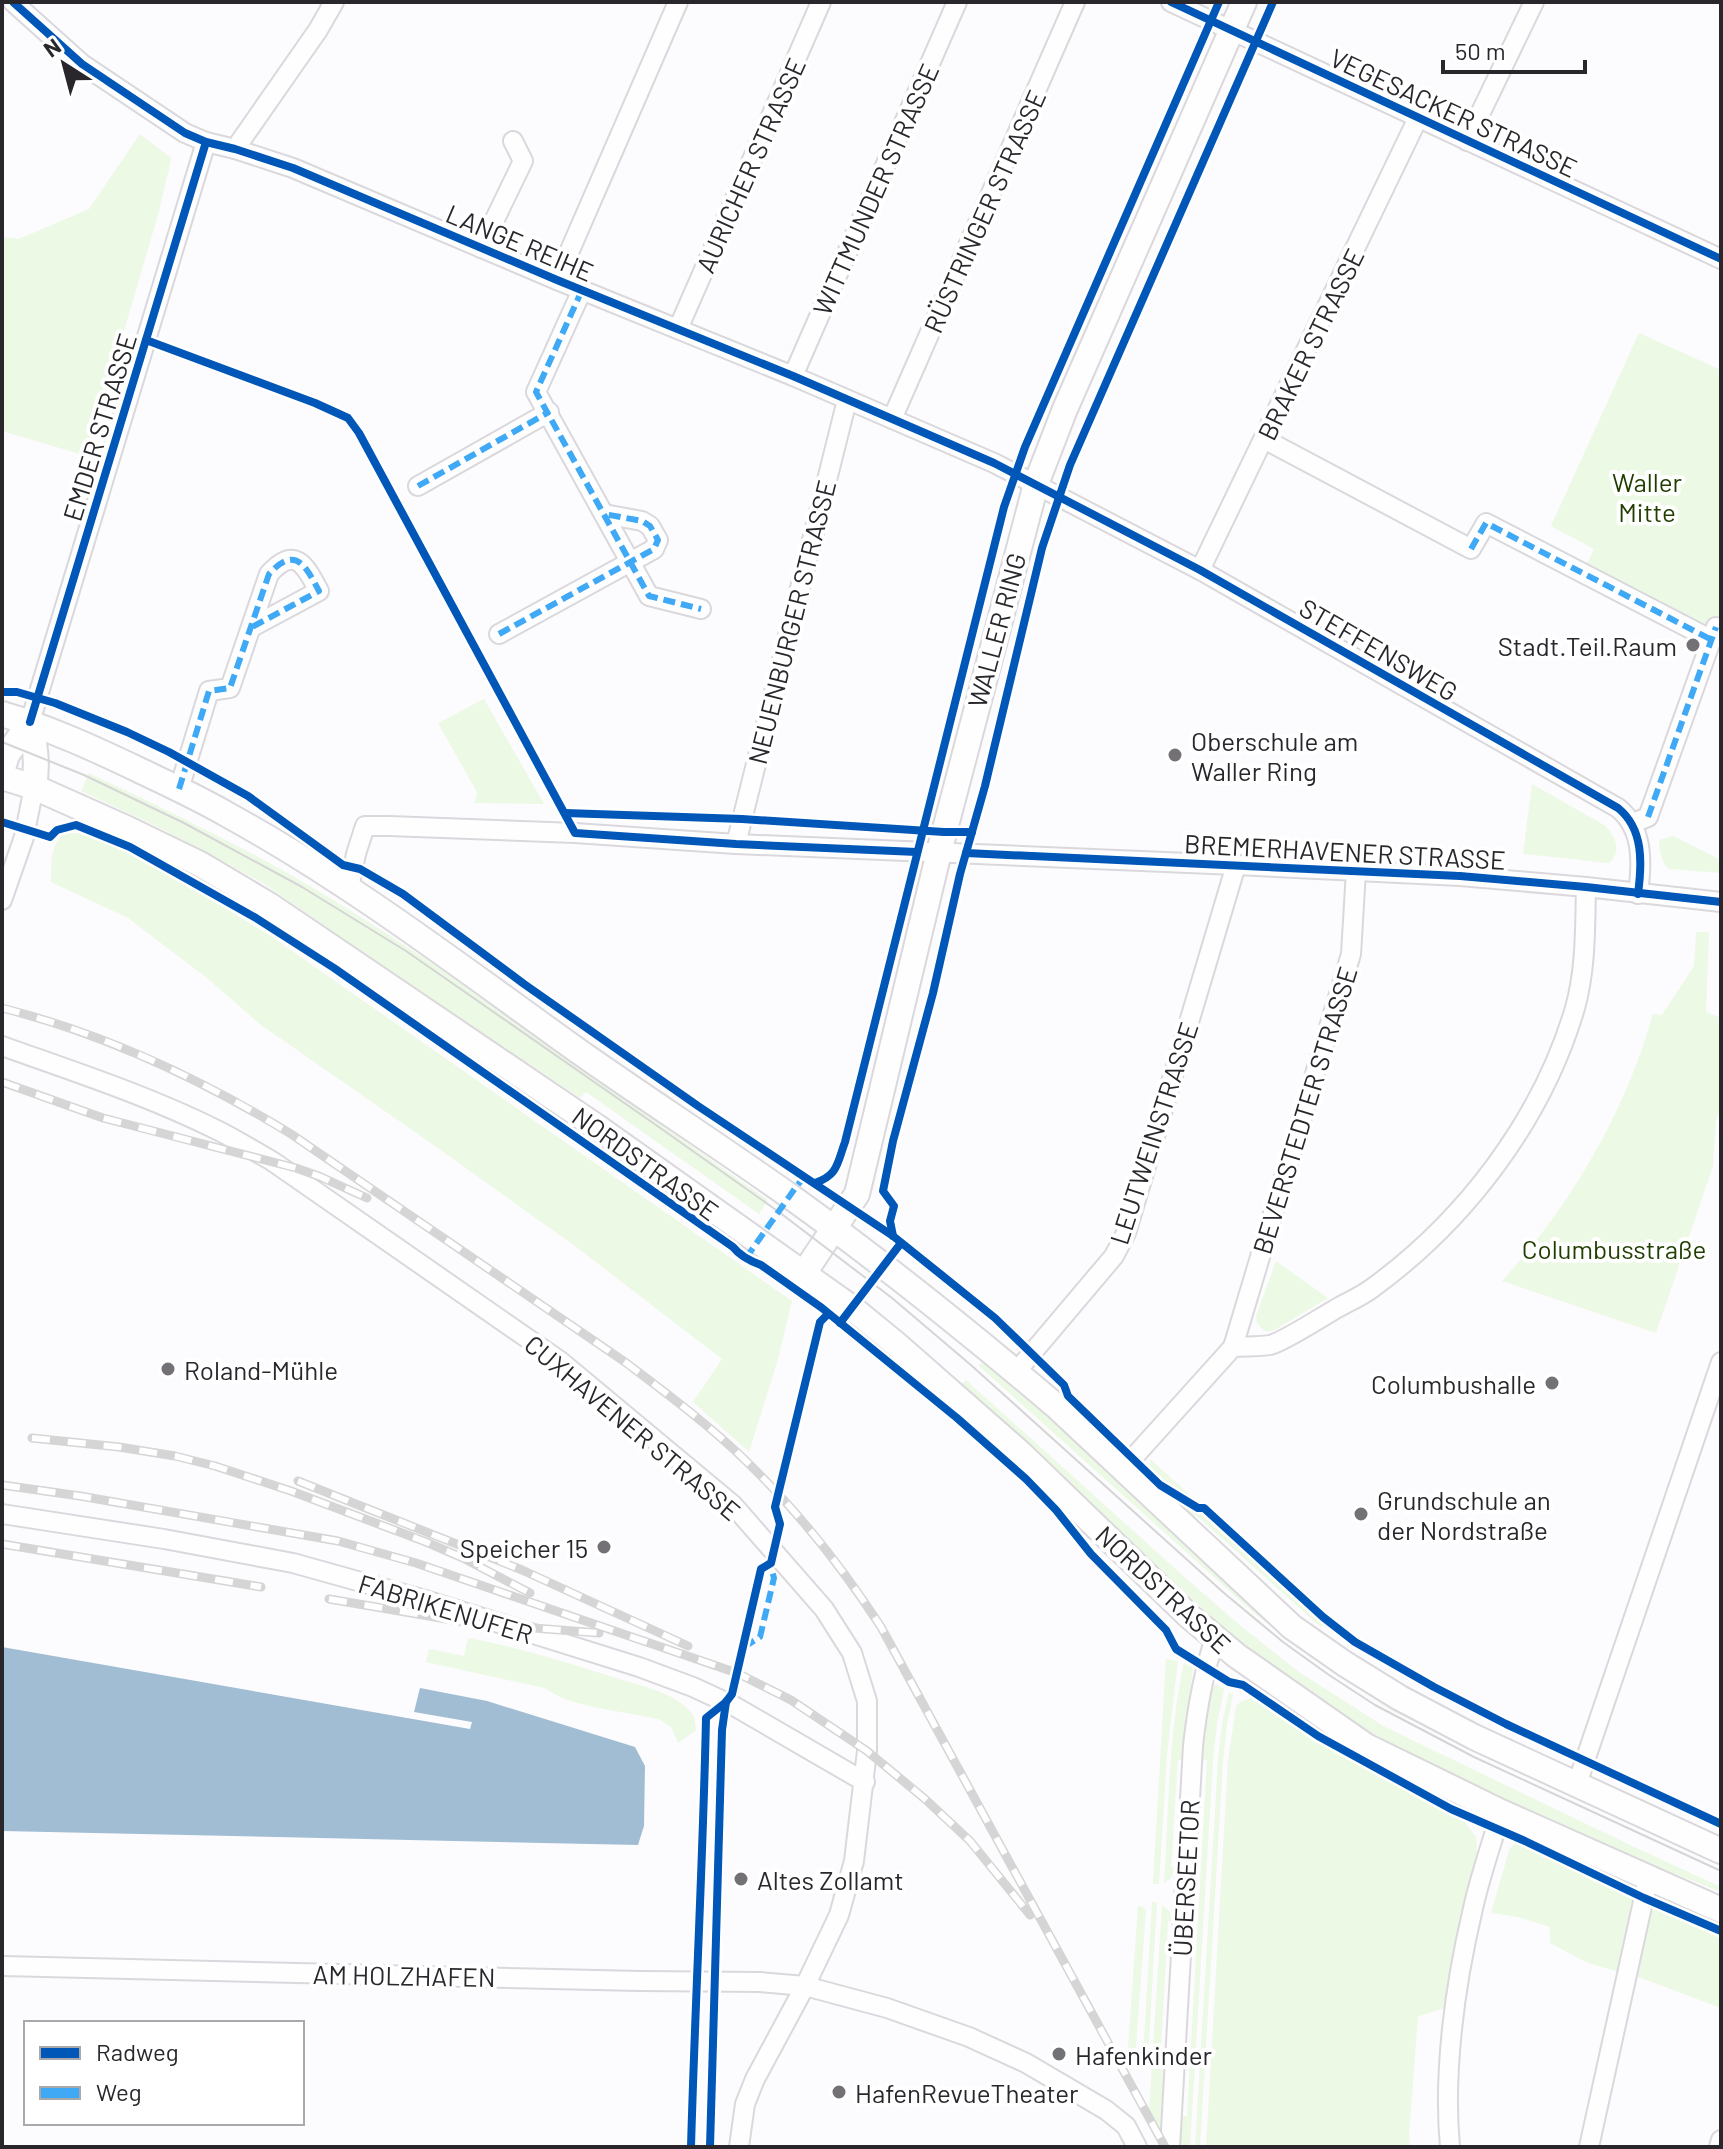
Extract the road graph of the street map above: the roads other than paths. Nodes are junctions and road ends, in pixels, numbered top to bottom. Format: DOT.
graph roads {
  1 [pos="10,2"];
  2 [pos="334,2"];
  3 [pos="678,2"];
  4 [pos="821,2"];
  5 [pos="957,2"];
  6 [pos="1075,2"];
  7 [pos="1171,2"];
  8 [pos="1244,2"];
  9 [pos="1534,2"];
  10 [pos="2,8"];
  11 [pos="1232,30"];
  12 [pos="1418,118"];
  13 [pos="513,141"];
  14 [pos="1467,141"];
  15 [pos="206,142"];
  16 [pos="235,149"];
  17 [pos="481,248"];
  18 [pos="1721,259"];
  19 [pos="557,280"];
  20 [pos="582,290"];
  21 [pos="678,329"];
  22 [pos="793,376"];
  23 [pos="847,400"];
  24 [pos="549,412"];
  25 [pos="892,419"];
  26 [pos="1264,439"];
  27 [pos="1036,484"];
  28 [pos="418,486"];
  29 [pos="604,514"];
  30 [pos="631,561"];
  31 [pos="1200,570"];
  32 [pos="701,609"];
  33 [pos="252,627"];
  34 [pos="499,634"];
  35 [pos="2,714"];
  36 [pos="30,722"];
  37 [pos="2,774"];
  38 [pos="34,787"];
  39 [pos="179,789"];
  40 [pos="1640,820"];
  41 [pos="736,844"];
  42 [pos="939,852"];
  43 [pos="1236,865"];
  44 [pos="1356,871"];
  45 [pos="1586,887"];
  46 [pos="349,888"];
  47 [pos="1638,894"];
  48 [pos="2,900"];
  49 [pos="1721,902"];
  50 [pos="2,1046"];
  51 [pos="834,1229"];
  52 [pos="804,1273"];
  53 [pos="1233,1347"];
  54 [pos="1721,1362"];
  55 [pos="1016,1372"];
  56 [pos="1715,1404"];
  57 [pos="1123,1469"];
  58 [pos="2,1514"];
  59 [pos="1215,1638"];
  60 [pos="865,1782"];
  61 [pos="1577,1784"];
  62 [pos="1501,1812"];
  63 [pos="1721,1851"];
  64 [pos="1648,1879"];
  65 [pos="1721,1910"];
  66 [pos="2,1966"];
  67 [pos="805,1986"];
  68 [pos="1721,2140"];
  69 [pos="739,2147"];
  70 [pos="1137,2147"];
  71 [pos="1168,2147"];
  72 [pos="1450,2147"];
  73 [pos="1589,2147"];
  74 [pos="1719,2147"];
  1 -- 10 [label="street"];
  1 -- 15 [label="street, LANGE REIHE"];
  2 -- 16 [label="street"];
  3 -- 19 [label="street"];
  4 -- 21 [label="street, AURICHER STRASSE"];
  5 -- 22 [label="street, WITTMUNDER STRASSE"];
  6 -- 25 [label="street, RÜSTRINGER STRASSE"];
  7 -- 11 [label="street, VEGESACKER STRASSE"];
  8 -- 11 [label="main road, WALLER RING"];
  9 -- 14 [label="street"];
  11 -- 12 [label="street, VEGESACKER STRASSE"];
  11 -- 27 [label="main road, WALLER RING"];
  12 -- 14 [label="street, VEGESACKER STRASSE"];
  12 -- 26 [label="street, BRAKER STRASSE"];
  13 -- 17 [label="street"];
  14 -- 18 [label="street, VEGESACKER STRASSE"];
  15 -- 16 [label="street, LANGE REIHE"];
  15 -- 36 [label="street, EMDER STRASSE"];
  16 -- 17 [label="street, LANGE REIHE"];
  17 -- 19 [label="street, LANGE REIHE"];
  19 -- 20 [label="street, LANGE REIHE"];
  20 -- 21 [label="street, LANGE REIHE"];
  20 -- 24 [label="street"];
  21 -- 22 [label="street, LANGE REIHE"];
  22 -- 23 [label="street, LANGE REIHE"];
  23 -- 25 [label="street, LANGE REIHE"];
  23 -- 41 [label="street, NEUENBURGER STRASSE"];
  24 -- 28 [label="street"];
  24 -- 29 [label="street"];
  25 -- 27 [label="street, LANGE REIHE"];
  26 -- 31 [label="street, BRAKER STRASSE"];
  26 -- 40 [label="street"];
  27 -- 31 [label="street, STEFFENSWEG"];
  27 -- 42 [label="main road, WALLER RING"];
  29 -- 30 [label="street"];
  29 -- 30 [label="street"];
  30 -- 32 [label="street"];
  30 -- 34 [label="street"];
  31 -- 40 [label="street, STEFFENSWEG"];
  33 -- 39 [label="street"];
  35 -- 36 [label="main road"];
  36 -- 37 [label="main road, EMDER STRASSE"];
  36 -- 38 [label="main road, EMDER STRASSE"];
  36 -- 39 [label="main road"];
  37 -- 38 [label="main road"];
  38 -- 48 [label="street, EMDER STRASSE"];
  38 -- 52 [label="main road, NORDSTRASSE"];
  39 -- 46 [label="main road"];
  40 -- 47 [label="street"];
  41 -- 42 [label="street, BREMERHAVENER STRASSE"];
  41 -- 46 [label="street, BREMERHAVENER STRASSE"];
  42 -- 43 [label="street, BREMERHAVENER STRASSE"];
  42 -- 51 [label="main road, WALLER RING"];
  43 -- 44 [label="street, BREMERHAVENER STRASSE"];
  43 -- 55 [label="street, LEUTWEINSTRASSE"];
  44 -- 45 [label="street, BREMERHAVENER STRASSE"];
  44 -- 53 [label="street, BEVERSTEDTER STRASSE"];
  45 -- 47 [label="street, BREMERHAVENER STRASSE"];
  45 -- 53 [label="street"];
  46 -- 51 [label="main road, NORDSTRASSE"];
  47 -- 49 [label="street, BREMERHAVENER STRASSE"];
  50 -- 60 [label="street, CUXHAVENER STRASSE"];
  51 -- 52 [label="main road, WALLER RING"];
  51 -- 55 [label="main road, NORDSTRASSE"];
  52 -- 59 [label="main road, NORDSTRASSE"];
  53 -- 57 [label="street"];
  54 -- 56 [label="street"];
  55 -- 57 [label="main road, NORDSTRASSE"];
  56 -- 61 [label="street"];
  57 -- 61 [label="main road, NORDSTRASSE"];
  58 -- 60 [label="street, FABRIKENUFER"];
  59 -- 62 [label="main road, NORDSTRASSE"];
  59 -- 71 [label="street, ÜBERSEETOR"];
  60 -- 67 [label="street, CUXHAVENER STRASSE"];
  61 -- 63 [label="main road, NORDSTRASSE"];
  62 -- 64 [label="main road, NORDSTRASSE"];
  62 -- 72 [label="street"];
  64 -- 65 [label="main road, NORDSTRASSE"];
  64 -- 73 [label="street"];
  66 -- 67 [label="street, AM HOLZHAFEN"];
  67 -- 69 [label="street, CUXHAVENER STRASSE"];
  67 -- 70 [label="street, AM HOLZHAFEN"];
  68 -- 74 [label="street"];
}
